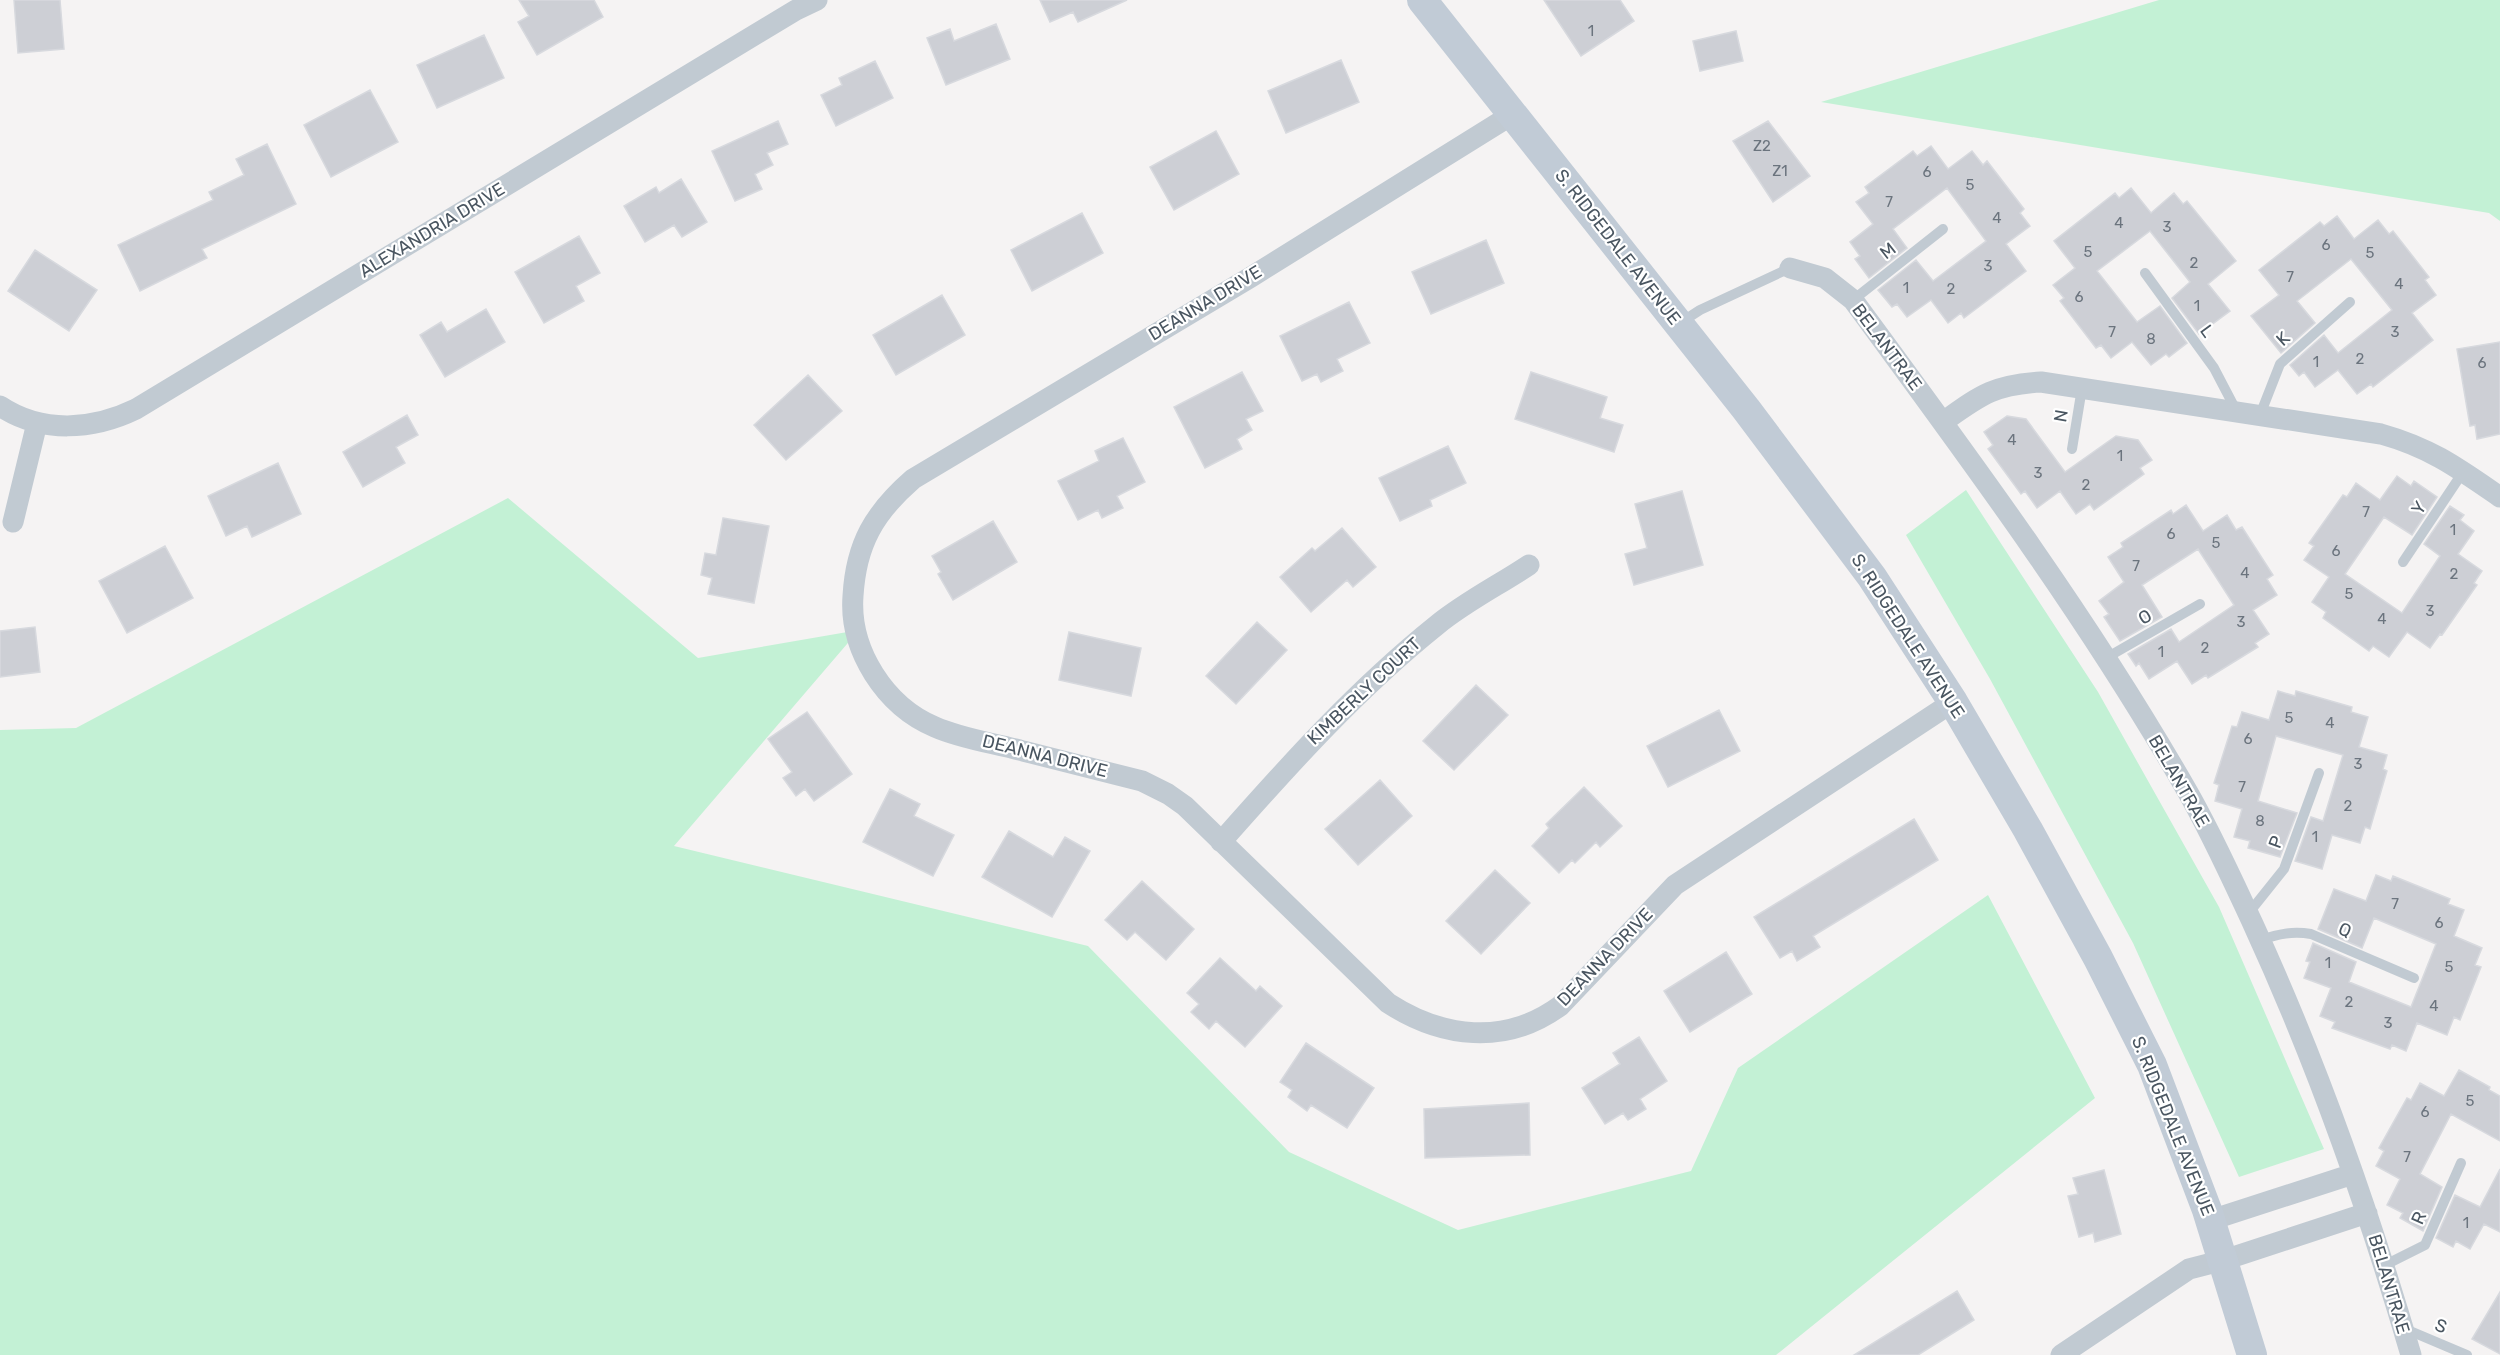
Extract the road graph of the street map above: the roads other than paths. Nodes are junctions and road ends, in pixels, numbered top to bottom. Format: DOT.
graph roads {
  1 [pos="817,0"];
  2 [pos="1422,0"];
  3 [pos="1513,114"];
  4 [pos="1942,229"];
  5 [pos="1790,268"];
  6 [pos="2145,273"];
  7 [pos="1853,300"];
  8 [pos="2350,302"];
  9 [pos="1679,324"];
  10 [pos="2082,388"];
  11 [pos="0,406"];
  12 [pos="2237,412"];
  13 [pos="2260,415"];
  14 [pos="1942,422"];
  15 [pos="37,423"];
  16 [pos="2072,449"];
  17 [pos="2463,472"];
  18 [pos="2500,497"];
  19 [pos="13,522"];
  20 [pos="2403,562"];
  21 [pos="1529,565"];
  22 [pos="2200,604"];
  23 [pos="2106,658"];
  24 [pos="1953,702"];
  25 [pos="2319,773"];
  26 [pos="1221,842"];
  27 [pos="2248,914"];
  28 [pos="2260,940"];
  29 [pos="2414,978"];
  30 [pos="2461,1163"];
  31 [pos="2353,1174"];
  32 [pos="2367,1213"];
  33 [pos="2211,1221"];
  34 [pos="2224,1260"];
  35 [pos="2385,1265"];
  36 [pos="2403,1328"];
  37 [pos="2061,1355"];
  38 [pos="2252,1355"];
  39 [pos="2410,1355"];
  40 [pos="2468,1355"];
  1 -- 15 [label="street, ALEXANDRIA DRIVE"];
  2 -- 3 [label="main road, S. RIDGEDALE AVENUE"];
  3 -- 9 [label="main road, S. RIDGEDALE AVENUE"];
  3 -- 26 [label="street, DEANNA DRIVE"];
  4 -- 7 [label="lane, M"];
  5 -- 7 [label="street, BELANTRAE"];
  5 -- 9 [label="lane"];
  6 -- 12 [label="lane, L"];
  7 -- 14 [label="street, BELANTRAE"];
  8 -- 13 [label="lane, K"];
  9 -- 24 [label="main road, S. RIDGEDALE AVENUE"];
  10 -- 12 [label="street"];
  10 -- 14 [label="street"];
  10 -- 16 [label="lane, N"];
  11 -- 15 [label="street, ALEXANDRIA DRIVE"];
  12 -- 13 [label="street"];
  13 -- 17 [label="street"];
  14 -- 23 [label="street, BELANTRAE"];
  15 -- 19 [label="street"];
  17 -- 18 [label="street"];
  17 -- 20 [label="lane, Y"];
  21 -- 26 [label="street, KIMBERLY COURT"];
  22 -- 23 [label="lane, O"];
  23 -- 27 [label="street, BELANTRAE"];
  24 -- 26 [label="street, DEANNA DRIVE"];
  24 -- 33 [label="main road, S. RIDGEDALE AVENUE"];
  25 -- 27 [label="lane, P"];
  27 -- 28 [label="street, BELANTRAE"];
  28 -- 29 [label="lane, Q"];
  28 -- 31 [label="street, BELANTRAE"];
  30 -- 35 [label="lane, R"];
  31 -- 32 [label="street, BELANTRAE"];
  31 -- 33 [label="street"];
  32 -- 34 [label="street, BELANTRAE"];
  32 -- 35 [label="street, BELANTRAE"];
  33 -- 34 [label="main road, S. RIDGEDALE AVENUE"];
  34 -- 37 [label="street, BELANTRAE"];
  34 -- 38 [label="main road, S. RIDGEDALE AVENUE"];
  35 -- 36 [label="street, BELANTRAE"];
  36 -- 39 [label="street, BELANTRAE"];
  36 -- 40 [label="lane, S"];
}
